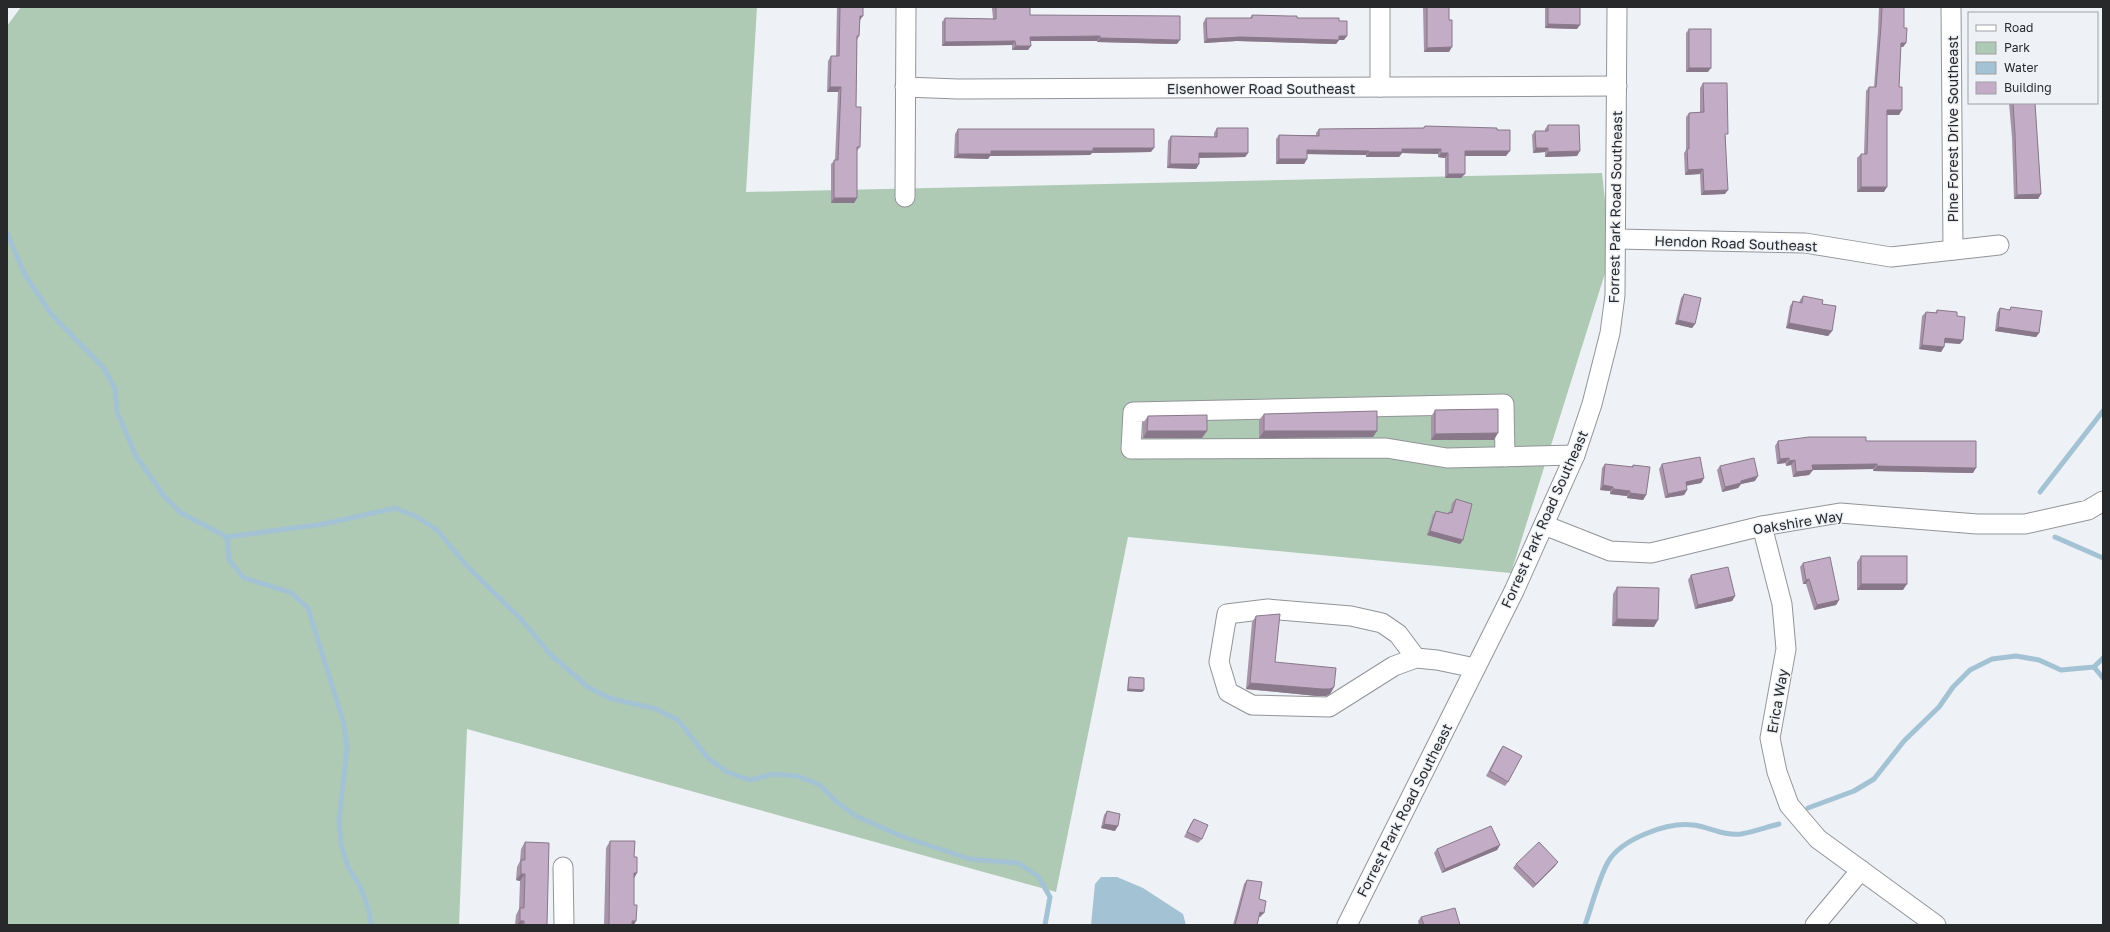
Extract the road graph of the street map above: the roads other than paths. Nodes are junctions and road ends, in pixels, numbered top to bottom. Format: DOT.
graph roads {
  1 [pos="906,7"];
  2 [pos="1380,7"];
  3 [pos="1617,7"];
  4 [pos="1951,7"];
  5 [pos="1617,86"];
  6 [pos="905,87"];
  7 [pos="1380,87"];
  8 [pos="905,197"];
  9 [pos="1616,239"];
  10 [pos="1999,245"];
  11 [pos="1953,250"];
  12 [pos="1575,455"];
  13 [pos="1505,457"];
  14 [pos="2103,502"];
  15 [pos="1544,525"];
  16 [pos="1762,526"];
  17 [pos="1416,658"];
  18 [pos="1475,668"];
  19 [pos="563,867"];
  20 [pos="1861,870"];
  21 [pos="564,925"];
  22 [pos="1347,925"];
  23 [pos="1815,925"];
  24 [pos="1936,925"];
  1 -- 6 [label="street"];
  2 -- 7 [label="street"];
  3 -- 5 [label="street, Forrest Park Road Southeast"];
  4 -- 11 [label="street, Pine Forest Drive Southeast"];
  5 -- 7 [label="street, Eisenhower Road Southeast"];
  5 -- 9 [label="street, Forrest Park Road Southeast"];
  6 -- 7 [label="street, Eisenhower Road Southeast"];
  6 -- 8 [label="street"];
  9 -- 11 [label="street, Hendon Road Southeast"];
  9 -- 12 [label="street, Forrest Park Road Southeast"];
  10 -- 11 [label="street, Hendon Road Southeast"];
  12 -- 13 [label="street"];
  12 -- 15 [label="street, Forrest Park Road Southeast"];
  13 -- 13 [label="street"];
  14 -- 16 [label="street, Oakshire Way"];
  15 -- 16 [label="street, Oakshire Way"];
  15 -- 18 [label="street, Forrest Park Road Southeast"];
  16 -- 20 [label="street, Erica Way"];
  17 -- 17 [label="street"];
  17 -- 18 [label="street"];
  18 -- 22 [label="street, Forrest Park Road Southeast"];
  19 -- 21 [label="street"];
  20 -- 23 [label="street"];
  20 -- 24 [label="street, Erica Way"];
}
